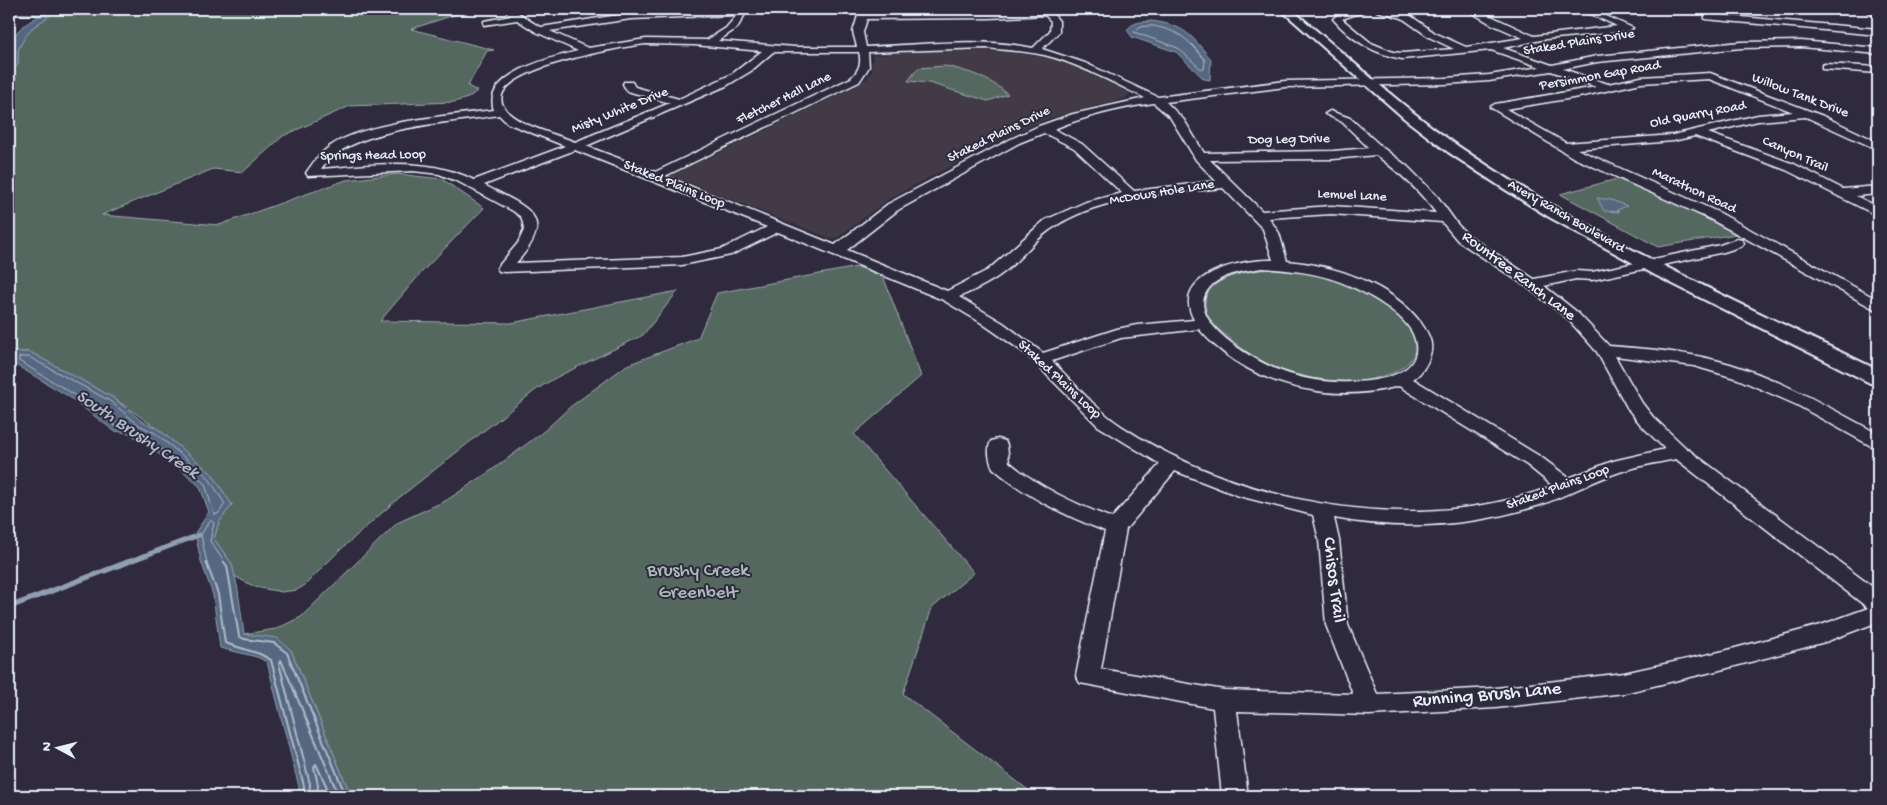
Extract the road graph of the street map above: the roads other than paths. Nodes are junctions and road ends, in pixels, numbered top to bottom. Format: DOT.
graph roads {
  1 [pos="508,9"];
  2 [pos="1216,9"];
  3 [pos="1256,9"];
  4 [pos="1285,9"];
  5 [pos="1297,9"];
  6 [pos="1362,9"];
  7 [pos="1380,9"];
  8 [pos="1470,9"];
  9 [pos="1583,9"];
  10 [pos="1868,9"];
  11 [pos="744,10"];
  12 [pos="1048,10"];
  13 [pos="864,12"];
  14 [pos="949,12"];
  15 [pos="613,14"];
  16 [pos="1878,15"];
  17 [pos="520,17"];
  18 [pos="1708,17"];
  19 [pos="487,23"];
  20 [pos="539,30"];
  21 [pos="1878,32"];
  22 [pos="1532,38"];
  23 [pos="707,44"];
  24 [pos="1492,47"];
  25 [pos="1878,47"];
  26 [pos="770,49"];
  27 [pos="863,50"];
  28 [pos="1464,50"];
  29 [pos="586,51"];
  30 [pos="1035,51"];
  31 [pos="1878,51"];
  32 [pos="1539,63"];
  33 [pos="1551,68"];
  34 [pos="1825,68"];
  35 [pos="1878,70"];
  36 [pos="1710,76"];
  37 [pos="1375,80"];
  38 [pos="628,84"];
  39 [pos="1609,88"];
  40 [pos="1155,99"];
  41 [pos="680,103"];
  42 [pos="1495,107"];
  43 [pos="500,112"];
  44 [pos="1330,114"];
  45 [pos="1808,114"];
  46 [pos="1043,128"];
  47 [pos="1697,133"];
  48 [pos="575,146"];
  49 [pos="1878,146"];
  50 [pos="1564,147"];
  51 [pos="1379,151"];
  52 [pos="1200,157"];
  53 [pos="654,176"];
  54 [pos="1224,184"];
  55 [pos="472,185"];
  56 [pos="1878,190"];
  57 [pos="1841,193"];
  58 [pos="1131,195"];
  59 [pos="1878,212"];
  60 [pos="1258,215"];
  61 [pos="1445,218"];
  62 [pos="776,227"];
  63 [pos="1758,240"];
  64 [pos="837,251"];
  65 [pos="1649,259"];
  66 [pos="1281,265"];
  67 [pos="1532,284"];
  68 [pos="948,297"];
  69 [pos="1878,306"];
  70 [pos="1202,324"];
  71 [pos="1604,350"];
  72 [pos="1040,358"];
  73 [pos="1878,365"];
  74 [pos="1878,378"];
  75 [pos="1400,379"];
  76 [pos="1878,442"];
  77 [pos="998,445"];
  78 [pos="1679,452"];
  79 [pos="1172,462"];
  80 [pos="1567,487"];
  81 [pos="1322,510"];
  82 [pos="1116,527"];
  83 [pos="1878,603"];
  84 [pos="1878,613"];
  85 [pos="1224,700"];
  86 [pos="1370,705"];
  87 [pos="1235,796"];
  1 -- 17 [label="street"];
  2 -- 3 [label="street"];
  4 -- 37 [label="main road, Avery Ranch Boulevard"];
  5 -- 37 [label="main road, Avery Ranch Boulevard"];
  6 -- 28 [label="street"];
  7 -- 28 [label="street"];
  8 -- 22 [label="street"];
  9 -- 22 [label="street"];
  10 -- 16 [label="street"];
  11 -- 15 [label="street"];
  11 -- 23 [label="street"];
  12 -- 14 [label="street"];
  12 -- 30 [label="street"];
  13 -- 14 [label="street"];
  13 -- 27 [label="street, Fletcher Hall Lane"];
  15 -- 20 [label="street"];
  17 -- 19 [label="street"];
  17 -- 20 [label="street"];
  18 -- 21 [label="street"];
  20 -- 29 [label="street"];
  22 -- 24 [label="street"];
  23 -- 26 [label="street"];
  23 -- 29 [label="street"];
  24 -- 28 [label="street"];
  24 -- 32 [label="street"];
  25 -- 32 [label="street, Staked Plains Drive"];
  26 -- 27 [label="street"];
  26 -- 41 [label="street, Misty White Drive"];
  27 -- 30 [label="street"];
  27 -- 53 [label="street, Fletcher Hall Lane"];
  29 -- 43 [label="street"];
  30 -- 40 [label="street"];
  31 -- 33 [label="street, Staked Plains Drive"];
  32 -- 33 [label="street"];
  32 -- 37 [label="street, Staked Plains Drive"];
  33 -- 37 [label="street, Staked Plains Drive"];
  33 -- 39 [label="street"];
  34 -- 35 [label="street"];
  36 -- 39 [label="street, Persimmon Gap Road"];
  36 -- 45 [label="street, Willow Tank Drive"];
  37 -- 40 [label="street, Staked Plains Drive"];
  37 -- 65 [label="main road, Avery Ranch Boulevard"];
  38 -- 41 [label="street"];
  39 -- 42 [label="street, Persimmon Gap Road"];
  40 -- 46 [label="street, Staked Plains Drive"];
  40 -- 52 [label="street"];
  41 -- 48 [label="street, Misty White Drive"];
  42 -- 50 [label="street, Marathon Road"];
  43 -- 48 [label="street, Staked Plains Loop"];
  43 -- 55 [label="street, Springs Head Loop"];
  44 -- 51 [label="street, Rountree Ranch Lane"];
  45 -- 47 [label="street, Old Quarry Road"];
  45 -- 49 [label="street, Willow Tank Drive"];
  46 -- 58 [label="street"];
  46 -- 64 [label="street, Staked Plains Drive"];
  47 -- 50 [label="street, Old Quarry Road"];
  47 -- 57 [label="street, Canyon Trail"];
  48 -- 53 [label="street, Staked Plains Loop"];
  48 -- 55 [label="street, Misty White Drive"];
  50 -- 63 [label="street, Marathon Road"];
  51 -- 52 [label="street, Dog Leg Drive"];
  51 -- 61 [label="street, Rountree Ranch Lane"];
  52 -- 54 [label="street"];
  53 -- 62 [label="street, Staked Plains Loop"];
  54 -- 58 [label="street, McDows Hole Lane"];
  54 -- 60 [label="street"];
  55 -- 62 [label="street, Springs Head Loop"];
  56 -- 57 [label="street"];
  57 -- 59 [label="street, Canyon Trail"];
  58 -- 68 [label="street, McDows Hole Lane"];
  60 -- 61 [label="street, Lemuel Lane"];
  60 -- 66 [label="street"];
  61 -- 67 [label="street, Rountree Ranch Lane"];
  62 -- 64 [label="street, Staked Plains Loop"];
  63 -- 65 [label="street"];
  63 -- 69 [label="street, Marathon Road"];
  64 -- 68 [label="street, Staked Plains Loop"];
  65 -- 67 [label="street"];
  65 -- 73 [label="main road, Avery Ranch Boulevard"];
  65 -- 74 [label="main road, Avery Ranch Boulevard"];
  66 -- 70 [label="street"];
  66 -- 75 [label="street"];
  67 -- 71 [label="street, Rountree Ranch Lane"];
  68 -- 72 [label="street, Staked Plains Loop"];
  70 -- 72 [label="street"];
  70 -- 75 [label="street"];
  71 -- 76 [label="street"];
  71 -- 78 [label="street, Rountree Ranch Lane"];
  72 -- 79 [label="street, Staked Plains Loop"];
  75 -- 80 [label="street"];
  77 -- 82 [label="street"];
  78 -- 80 [label="street, Staked Plains Loop"];
  78 -- 83 [label="street, Rountree Ranch Lane"];
  79 -- 81 [label="street, Staked Plains Loop"];
  79 -- 82 [label="street"];
  80 -- 81 [label="street, Staked Plains Loop"];
  81 -- 86 [label="street, Chisos Trail"];
  82 -- 85 [label="street, Running Brush Lane"];
  84 -- 86 [label="street, Running Brush Lane"];
  85 -- 86 [label="street, Running Brush Lane"];
  85 -- 87 [label="street"];
}
